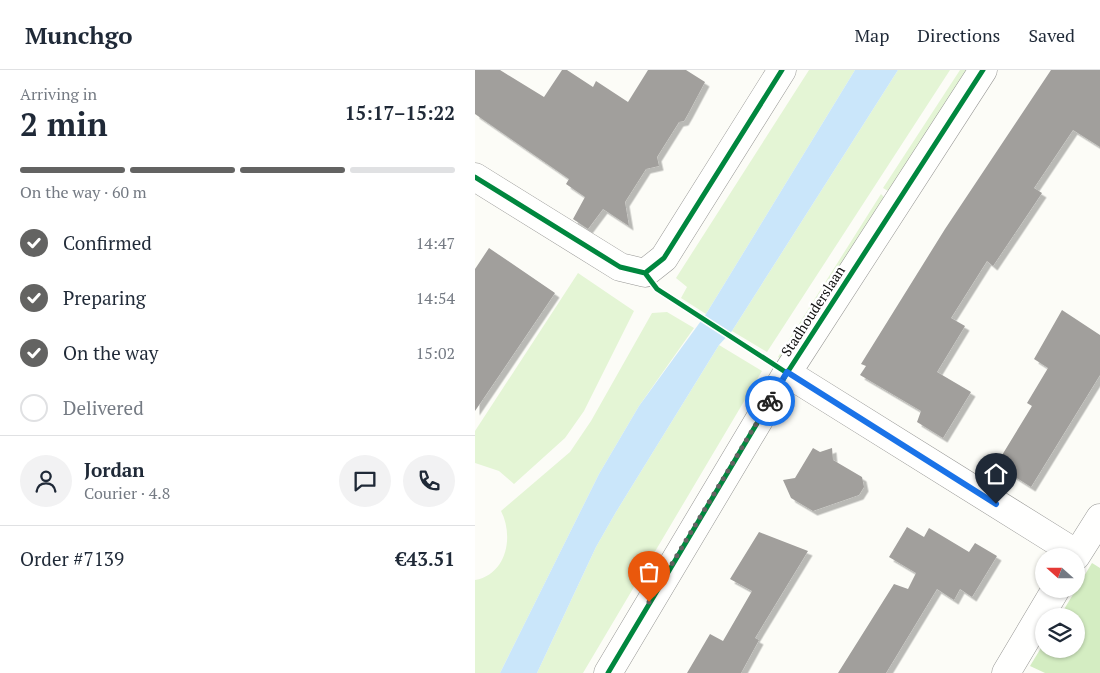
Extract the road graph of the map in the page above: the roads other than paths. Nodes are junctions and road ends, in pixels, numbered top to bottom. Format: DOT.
graph roads {
  1 [pos="782,70"];
  2 [pos="983,70"];
  3 [pos="475,176"];
  4 [pos="787,372"];
  5 [pos="1100,518"];
  6 [pos="1065,548"];
  7 [pos="1081,548"];
  8 [pos="1051,598"];
  9 [pos="608,673"];
  10 [pos="1006,673"];
  1 -- 3 [label="street"];
  2 -- 4 [label="street, Stadhouderslaan"];
  4 -- 6 [label="street"];
  4 -- 9 [label="street, Stadhouderslaan"];
  5 -- 7 [label="street"];
  8 -- 10 [label="street"];
}
